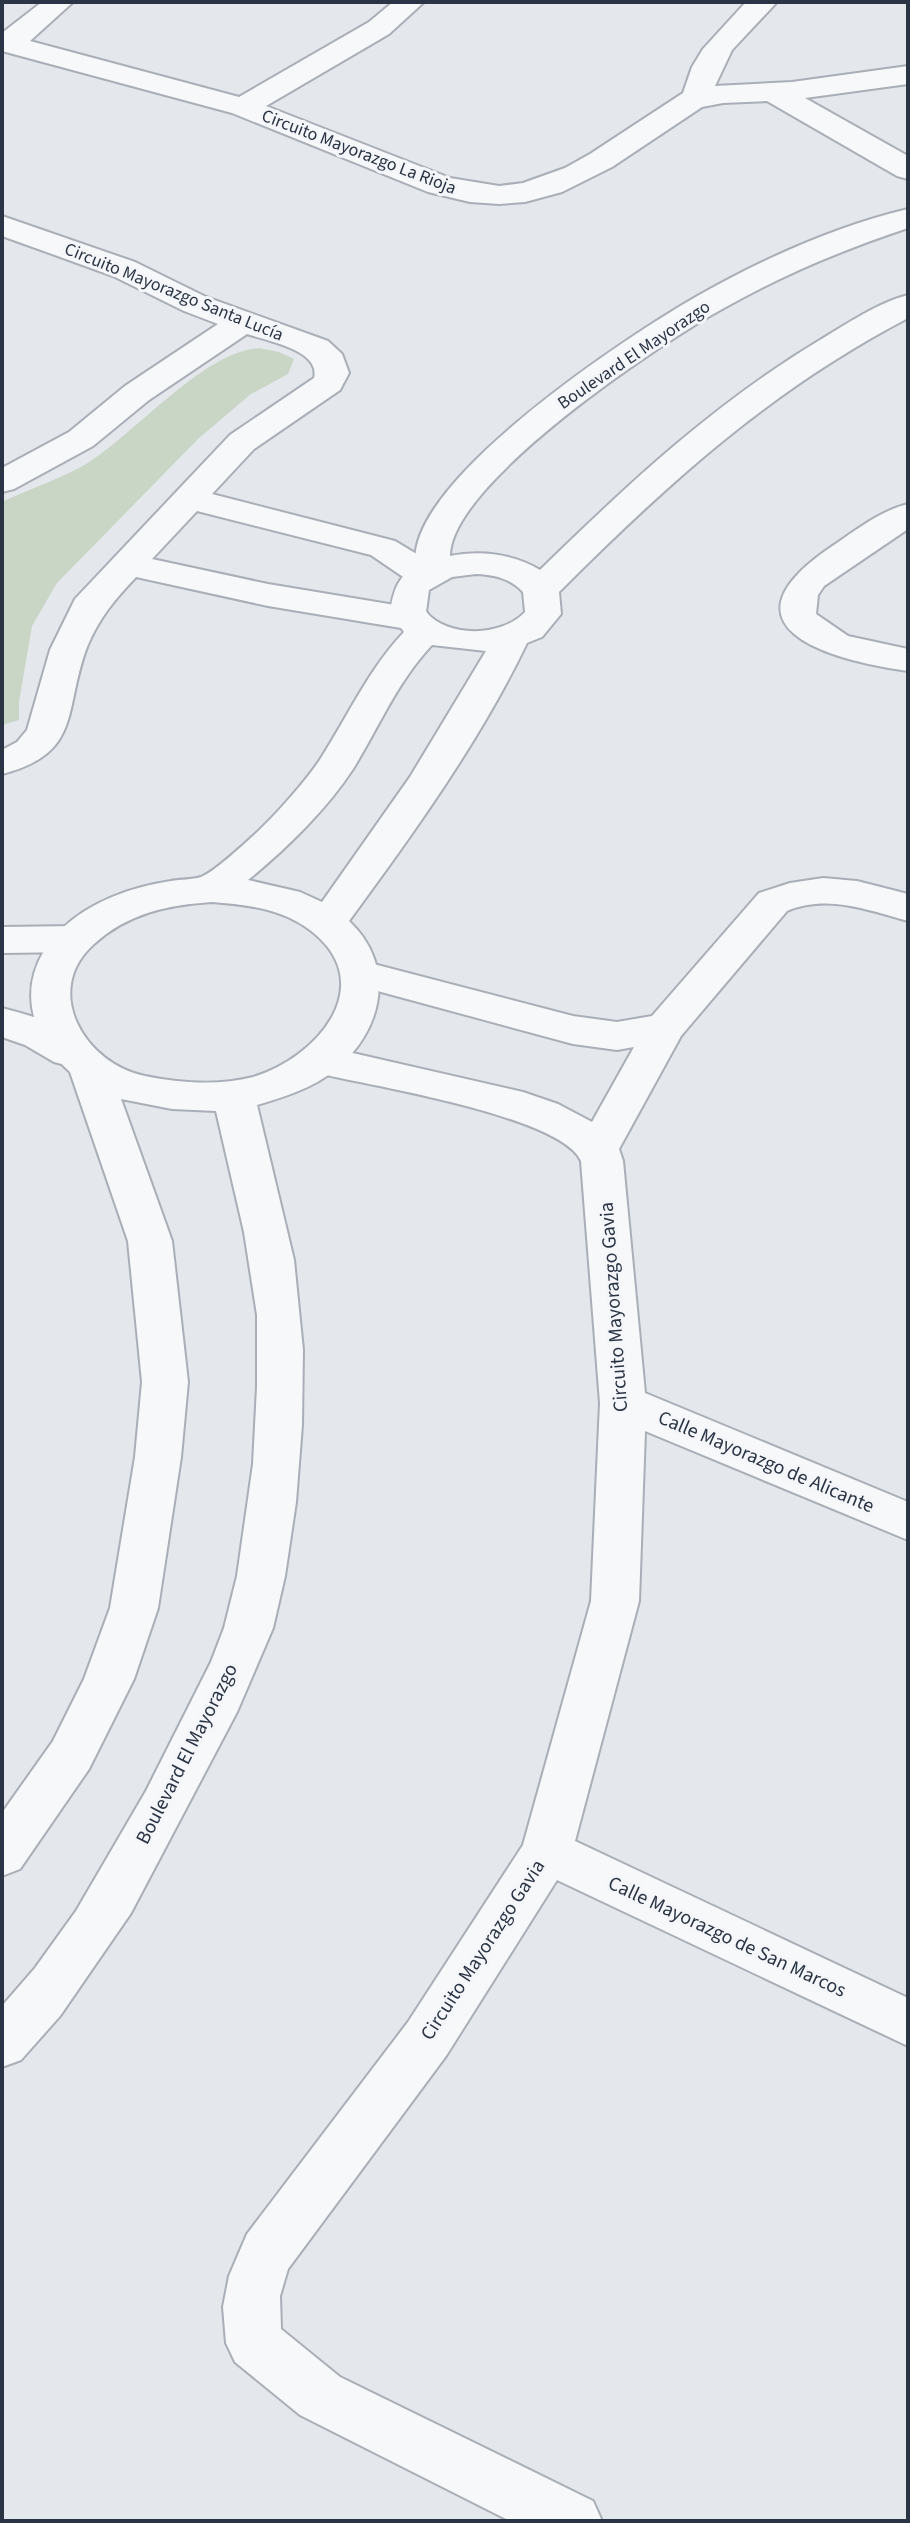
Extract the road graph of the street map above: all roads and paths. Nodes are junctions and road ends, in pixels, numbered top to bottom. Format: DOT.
graph roads {
  1 [pos="59,2"];
  2 [pos="410,2"];
  3 [pos="763,2"];
  4 [pos="5,43"];
  5 [pos="903,80"];
  6 [pos="774,93"];
  7 [pos="697,97"];
  8 [pos="243,107"];
  9 [pos="908,170"];
  10 [pos="908,218"];
  11 [pos="3,226"];
  12 [pos="908,305"];
  13 [pos="241,323"];
  14 [pos="2,482"];
  15 [pos="190,499"];
  16 [pos="908,514"];
  17 [pos="125,564"];
  18 [pos="430,573"];
  19 [pos="540,590"];
  20 [pos="419,624"];
  21 [pos="511,637"];
  22 [pos="908,660"];
  23 [pos="2,762"];
  24 [pos="212,889"];
  25 [pos="908,908"];
  26 [pos="327,923"];
  27 [pos="75,939"];
  28 [pos="2,940"];
  29 [pos="362,974"];
  30 [pos="2,1022"];
  31 [pos="665,1028"];
  32 [pos="79,1060"];
  33 [pos="322,1060"];
  34 [pos="234,1095"];
  35 [pos="598,1149"];
  36 [pos="623,1403"];
  37 [pos="908,1522"];
  38 [pos="547,1851"];
  39 [pos="2,1854"];
  40 [pos="908,2023"];
  41 [pos="2,2043"];
  42 [pos="572,2521"];
  1 -- 4 [label="street"];
  2 -- 8 [label="street"];
  3 -- 7 [label="street"];
  4 -- 8 [label="street, Circuito Mayorazgo La Rioja"];
  5 -- 6 [label="street"];
  6 -- 7 [label="street"];
  6 -- 9 [label="street"];
  7 -- 8 [label="street, Circuito Mayorazgo La Rioja"];
  10 -- 18 [label="street, Boulevard El Mayorazgo"];
  11 -- 13 [label="street, Circuito Mayorazgo Santa Lucía"];
  12 -- 19 [label="street"];
  13 -- 14 [label="street"];
  13 -- 15 [label="street, Circuito Mayorazgo Santa Lucía"];
  15 -- 17 [label="street, Circuito Mayorazgo Santa Lucía"];
  15 -- 18 [label="street"];
  16 -- 22 [label="street"];
  17 -- 20 [label="street"];
  17 -- 23 [label="street, Circuito Mayorazgo Santa Lucía"];
  18 -- 19 [label="street"];
  18 -- 20 [label="street"];
  19 -- 21 [label="street"];
  20 -- 21 [label="street"];
  20 -- 24 [label="street"];
  21 -- 26 [label="street"];
  24 -- 26 [label="street"];
  24 -- 27 [label="street"];
  25 -- 31 [label="street"];
  26 -- 29 [label="street"];
  27 -- 28 [label="street"];
  27 -- 32 [label="street"];
  29 -- 31 [label="street"];
  29 -- 33 [label="street"];
  30 -- 32 [label="street"];
  31 -- 35 [label="street"];
  32 -- 34 [label="street"];
  32 -- 39 [label="street"];
  33 -- 34 [label="street"];
  33 -- 35 [label="street"];
  34 -- 41 [label="street, Boulevard El Mayorazgo"];
  35 -- 36 [label="street, Circuito Mayorazgo Gavia"];
  36 -- 37 [label="street, Calle Mayorazgo de Alicante"];
  36 -- 38 [label="street, Circuito Mayorazgo Gavia"];
  38 -- 40 [label="street, Calle Mayorazgo de San Marcos"];
  38 -- 42 [label="street, Circuito Mayorazgo Gavia"];
}
